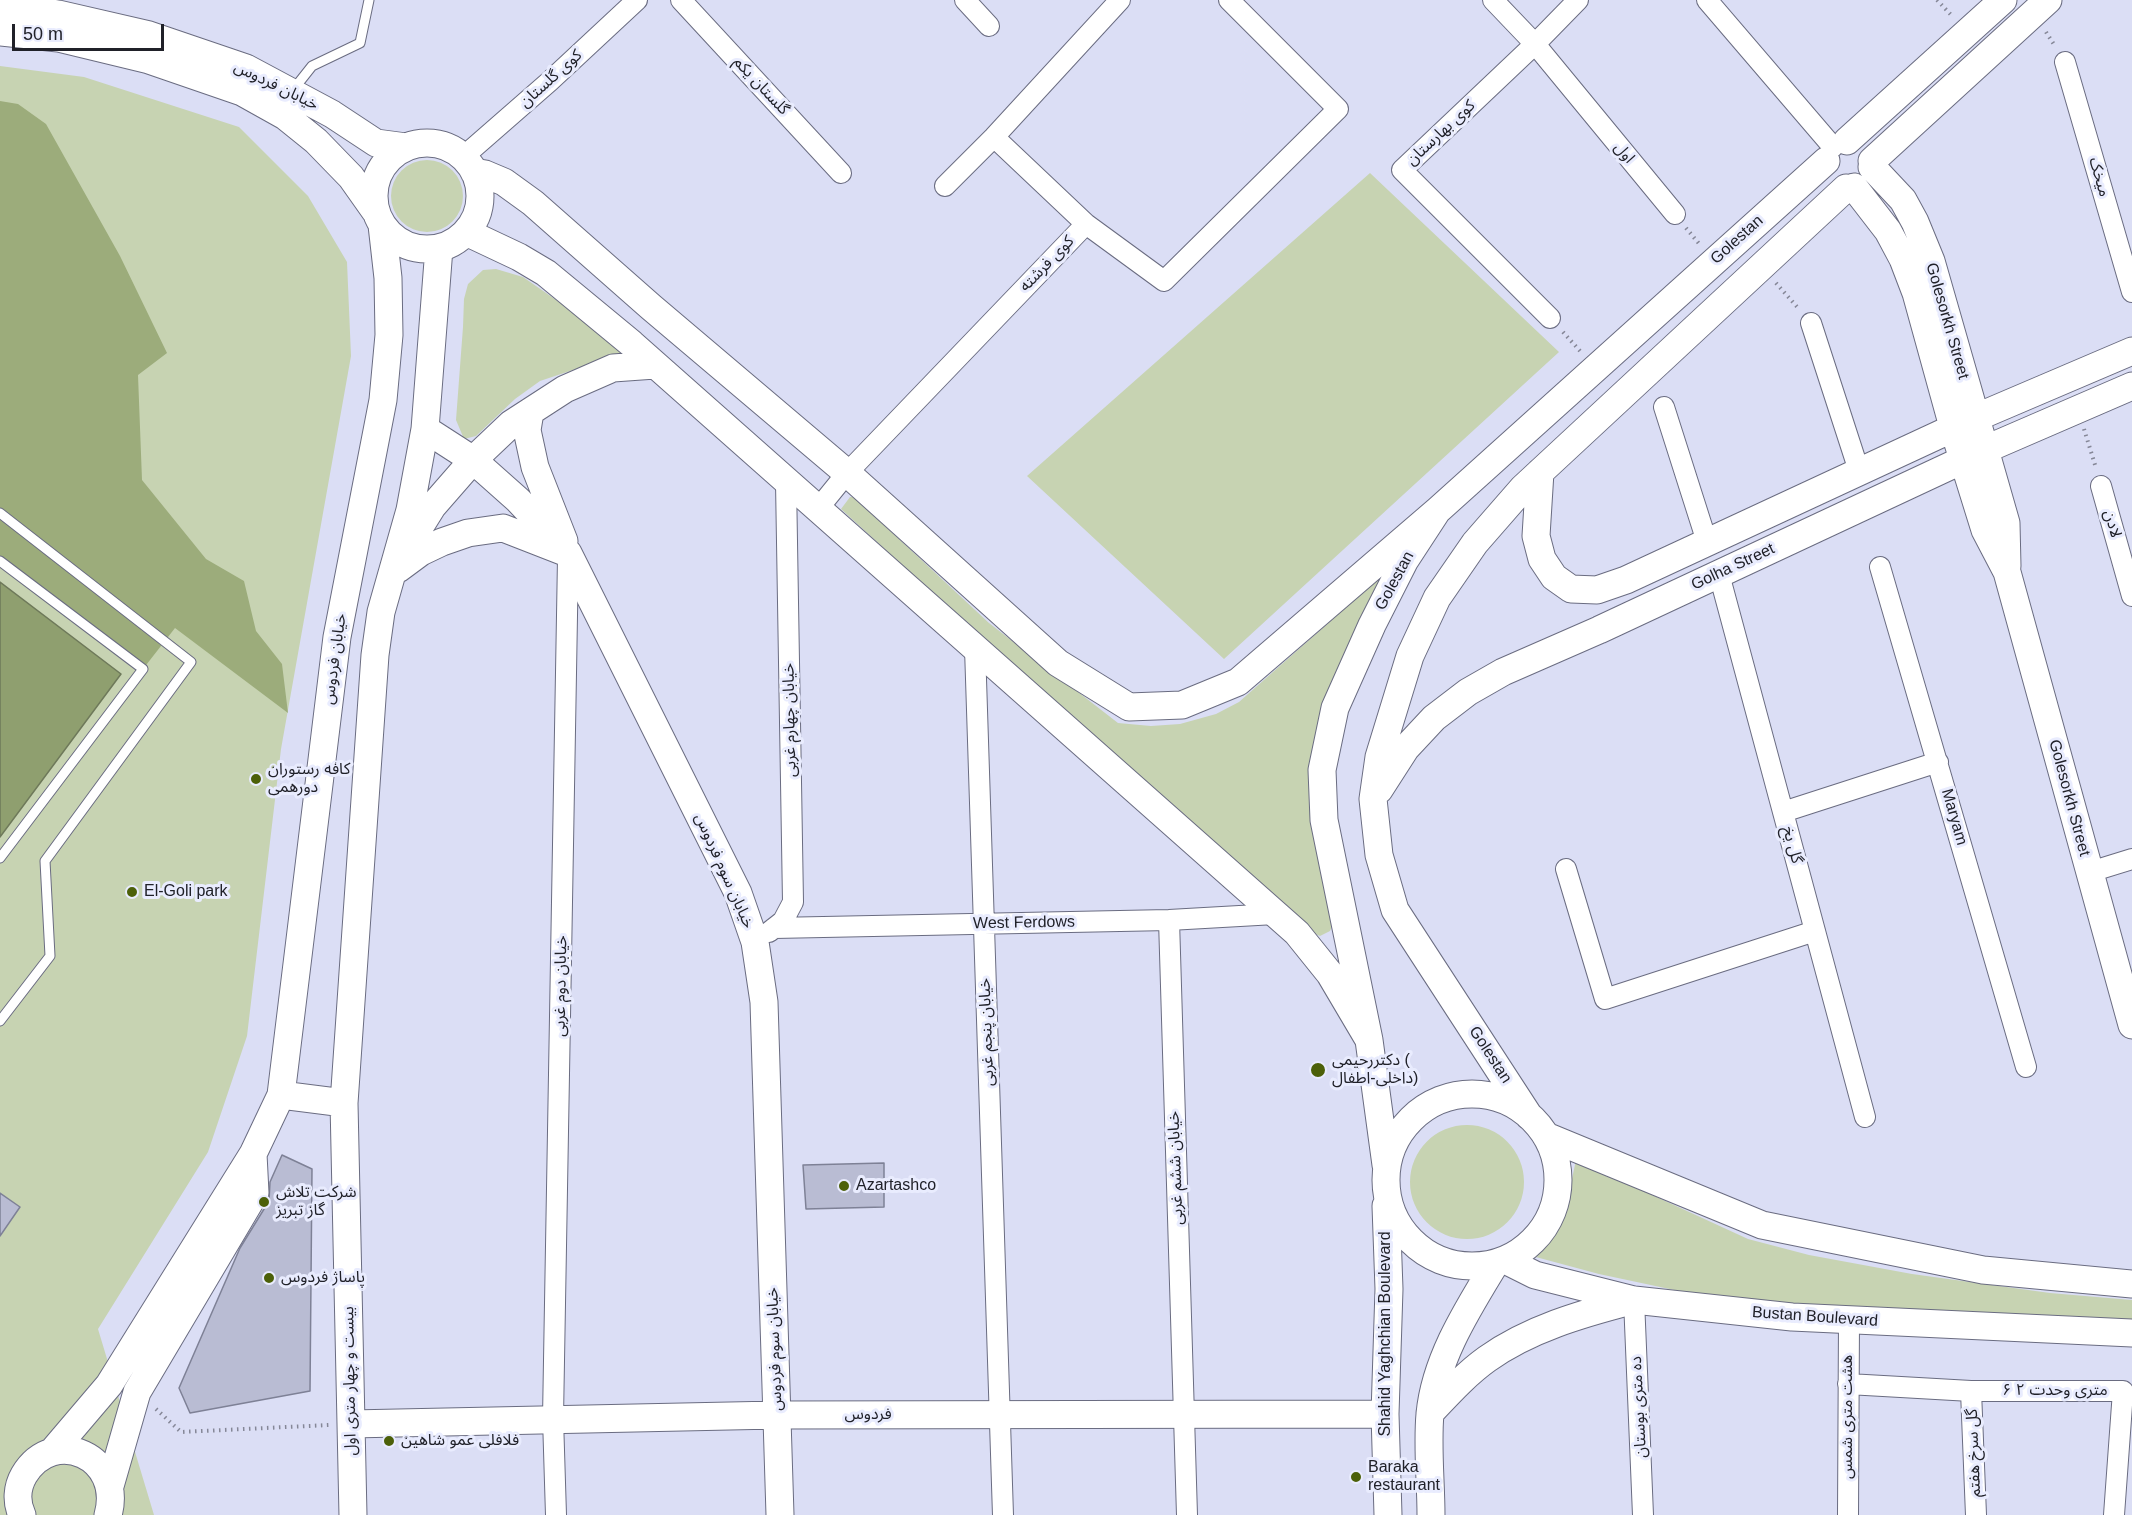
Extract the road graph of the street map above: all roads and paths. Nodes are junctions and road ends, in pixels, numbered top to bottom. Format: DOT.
graph roads {
  1 [pos="369,0"];
  2 [pos="637,0"];
  3 [pos="681,0"];
  4 [pos="965,0"];
  5 [pos="1120,0"];
  6 [pos="1229,0"];
  7 [pos="1493,0"];
  8 [pos="1578,0"];
  9 [pos="1707,0"];
  10 [pos="2003,0"];
  11 [pos="0,5"];
  12 [pos="2041,6"];
  13 [pos="989,26"];
  14 [pos="0,32"];
  15 [pos="1534,44"];
  16 [pos="2065,62"];
  17 [pos="292,92"];
  18 [pos="994,137"];
  19 [pos="406,147"];
  20 [pos="1835,150"];
  21 [pos="468,164"];
  22 [pos="1872,164"];
  23 [pos="842,173"];
  24 [pos="945,186"];
  25 [pos="1850,188"];
  26 [pos="1675,214"];
  27 [pos="379,218"];
  28 [pos="1086,224"];
  29 [pos="466,232"];
  30 [pos="439,248"];
  31 [pos="1713,262"];
  32 [pos="1761,266"];
  33 [pos="2132,292"];
  34 [pos="1550,318"];
  35 [pos="1811,323"];
  36 [pos="2132,351"];
  37 [pos="655,365"];
  38 [pos="1596,368"];
  39 [pos="2132,386"];
  40 [pos="1664,407"];
  41 [pos="2079,409"];
  42 [pos="530,412"];
  43 [pos="1964,422"];
  44 [pos="425,429"];
  45 [pos="1974,455"];
  46 [pos="473,460"];
  47 [pos="1859,471"];
  48 [pos="1540,472"];
  49 [pos="847,473"];
  50 [pos="786,482"];
  51 [pos="2101,486"];
  52 [pos="817,510"];
  53 [pos="1437,511"];
  54 [pos="0,513"];
  55 [pos="1707,542"];
  56 [pos="568,553"];
  57 [pos="0,561"];
  58 [pos="1880,567"];
  59 [pos="1719,574"];
  60 [pos="390,575"];
  61 [pos="2132,596"];
  62 [pos="975,648"];
  63 [pos="1938,762"];
  64 [pos="1373,799"];
  65 [pos="1783,812"];
  66 [pos="0,858"];
  67 [pos="2132,859"];
  68 [pos="1566,869"];
  69 [pos="2090,872"];
  70 [pos="1275,914"];
  71 [pos="1168,921"];
  72 [pos="983,924"];
  73 [pos="1815,931"];
  74 [pos="765,935"];
  75 [pos="2123,967"];
  76 [pos="0,1021"];
  77 [pos="2132,1024"];
  78 [pos="1369,1040"];
  79 [pos="2026,1067"];
  80 [pos="281,1095"];
  81 [pos="344,1103"];
  82 [pos="1864,1117"];
  83 [pos="1538,1126"];
  84 [pos="253,1154"];
  85 [pos="1386,1177"];
  86 [pos="1500,1262"];
  87 [pos="2132,1284"];
  88 [pos="1634,1300"];
  89 [pos="1849,1320"];
  90 [pos="2132,1333"];
  91 [pos="1848,1384"];
  92 [pos="1971,1391"];
  93 [pos="137,1392"];
  94 [pos="1385,1414"];
  95 [pos="1430,1414"];
  96 [pos="777,1415"];
  97 [pos="1000,1415"];
  98 [pos="1184,1415"];
  99 [pos="553,1418"];
  100 [pos="351,1424"];
  101 [pos="52,1452"];
  102 [pos="110,1486"];
  103 [pos="22,1515"];
  104 [pos="108,1515"];
  105 [pos="353,1515"];
  106 [pos="556,1515"];
  107 [pos="780,1515"];
  108 [pos="1003,1515"];
  109 [pos="1187,1515"];
  110 [pos="1388,1515"];
  111 [pos="1431,1515"];
  112 [pos="1643,1515"];
  113 [pos="1848,1515"];
  114 [pos="1976,1515"];
  115 [pos="2114,1515"];
  1 -- 17 [label="lane"];
  2 -- 21 [label="street, کوی گلستان"];
  3 -- 23 [label="street, گلستان یکم"];
  4 -- 13 [label="street"];
  5 -- 18 [label="street"];
  6 -- 28 [label="street, کوی فرشته"];
  7 -- 15 [label="street, اول"];
  8 -- 15 [label="street, کوی بهارستان"];
  9 -- 20 [label="street"];
  10 -- 20 [label="main road, Golestan"];
  11 -- 17 [label="main road, خیابان فردوس"];
  12 -- 16 [label="path"];
  12 -- 22 [label="main road"];
  14 -- 27 [label="main road, خیابان فردوس"];
  15 -- 26 [label="street, اول"];
  15 -- 34 [label="street, کوی بهارستان"];
  16 -- 33 [label="street, میخک"];
  17 -- 19 [label="main road, خیابان فردوس"];
  18 -- 24 [label="street"];
  18 -- 28 [label="street"];
  19 -- 21 [label="main road"];
  19 -- 27 [label="main road"];
  20 -- 22 [label="main road"];
  20 -- 25 [label="main road"];
  20 -- 31 [label="main road, Golestan"];
  21 -- 29 [label="main road"];
  21 -- 49 [label="main road"];
  22 -- 25 [label="main road"];
  22 -- 43 [label="main road, Golesorkh Street"];
  25 -- 32 [label="main road, Golestan"];
  25 -- 43 [label="main road, Golesorkh Street"];
  26 -- 31 [label="path"];
  27 -- 30 [label="main road"];
  27 -- 80 [label="main road, خیابان فردوس"];
  28 -- 49 [label="street, کوی فرشته"];
  29 -- 30 [label="main road"];
  29 -- 37 [label="main road"];
  30 -- 44 [label="main road"];
  31 -- 38 [label="main road, Golestan"];
  32 -- 35 [label="path"];
  32 -- 48 [label="main road, Golestan"];
  34 -- 38 [label="path"];
  35 -- 47 [label="street"];
  36 -- 43 [label="main road, Golha Street"];
  37 -- 42 [label="main road"];
  37 -- 50 [label="main road"];
  38 -- 53 [label="main road, Golestan"];
  39 -- 41 [label="main road, Golha Street"];
  40 -- 55 [label="street"];
  41 -- 45 [label="main road, Golha Street"];
  41 -- 51 [label="path"];
  42 -- 46 [label="main road"];
  42 -- 56 [label="main road"];
  43 -- 45 [label="main road, Golesorkh Street"];
  43 -- 47 [label="main road, Golha Street"];
  44 -- 46 [label="main road, خیابان سوم فردوس"];
  44 -- 60 [label="main road"];
  45 -- 59 [label="main road, Golha Street"];
  45 -- 69 [label="main road, Golesorkh Street"];
  46 -- 56 [label="main road, خیابان سوم فردوس"];
  46 -- 60 [label="main road"];
  47 -- 55 [label="main road, Golha Street"];
  48 -- 55 [label="main road, Golha Street"];
  48 -- 64 [label="main road, Golestan"];
  49 -- 52 [label="street, کوی فرشته"];
  49 -- 53 [label="main road"];
  50 -- 52 [label="main road"];
  50 -- 74 [label="street, خیابان چهارم غربی"];
  51 -- 61 [label="street, لادن"];
  52 -- 62 [label="main road"];
  53 -- 78 [label="main road, Golestan"];
  54 -- 76 [label="lane"];
  55 -- 59 [label="main road"];
  56 -- 60 [label="main road"];
  56 -- 74 [label="main road, خیابان سوم فردوس"];
  56 -- 99 [label="street, خیابان دوم غربی"];
  57 -- 66 [label="lane"];
  58 -- 63 [label="street, Maryam"];
  59 -- 64 [label="main road, Golha Street"];
  59 -- 65 [label="street, گل یخ"];
  60 -- 81 [label="main road"];
  62 -- 70 [label="main road"];
  62 -- 72 [label="street, خیابان پنجم غربی"];
  63 -- 65 [label="street"];
  63 -- 79 [label="street, Maryam"];
  64 -- 83 [label="main road, Golestan"];
  65 -- 73 [label="street, گل یخ"];
  67 -- 69 [label="street"];
  68 -- 73 [label="street"];
  69 -- 75 [label="main road, Golesorkh Street"];
  70 -- 71 [label="street, West Ferdows"];
  70 -- 78 [label="main road"];
  71 -- 72 [label="street, West Ferdows"];
  71 -- 98 [label="street, خیابان ششم غربی"];
  72 -- 74 [label="street, West Ferdows"];
  72 -- 97 [label="street, خیابان پنجم غربی"];
  73 -- 82 [label="street, گل یخ"];
  74 -- 96 [label="main road, خیابان سوم فردوس"];
  75 -- 77 [label="main road, Golesorkh Street"];
  78 -- 85 [label="main road, Golestan"];
  80 -- 81 [label="main road"];
  80 -- 84 [label="main road, خیابان فردوس"];
  81 -- 100 [label="main road, بیست و چهار متری اول"];
  83 -- 85 [label="main road"];
  83 -- 86 [label="main road"];
  83 -- 87 [label="main road"];
  84 -- 93 [label="main road"];
  84 -- 101 [label="main road, خیابان فردوس"];
  85 -- 86 [label="main road"];
  85 -- 94 [label="main road, Shahid Yaghchian Boulevard"];
  86 -- 88 [label="main road, Bustan Boulevard"];
  86 -- 95 [label="main road"];
  88 -- 89 [label="main road, Bustan Boulevard"];
  88 -- 95 [label="main road"];
  88 -- 112 [label="street, ده متری بوستان"];
  89 -- 90 [label="main road, Bustan Boulevard"];
  89 -- 91 [label="street, هشت متری شمس"];
  91 -- 92 [label="street"];
  91 -- 113 [label="street, هشت متری شمس"];
  92 -- 114 [label="street, گل سرخ هفتم"];
  92 -- 115 [label="street, ۶ متری وحدت ۲"];
  93 -- 100 [label="path"];
  93 -- 102 [label="main road"];
  94 -- 98 [label="main road, فردوس"];
  94 -- 110 [label="main road, Shahid Yaghchian Boulevard"];
  95 -- 111 [label="main road"];
  96 -- 97 [label="main road, فردوس"];
  96 -- 99 [label="main road, فردوس"];
  96 -- 107 [label="main road, خیابان سوم فردوس"];
  97 -- 98 [label="main road, فردوس"];
  97 -- 108 [label="street, خیابان پنجم غربی"];
  98 -- 109 [label="street, خیابان ششم غربی"];
  99 -- 100 [label="main road, فردوس"];
  99 -- 106 [label="street, خیابان دوم غربی"];
  100 -- 105 [label="main road, بیست و چهار متری اول"];
  101 -- 102 [label="main road"];
  101 -- 103 [label="main road, خیابان فردوس"];
  102 -- 104 [label="main road"];
}
